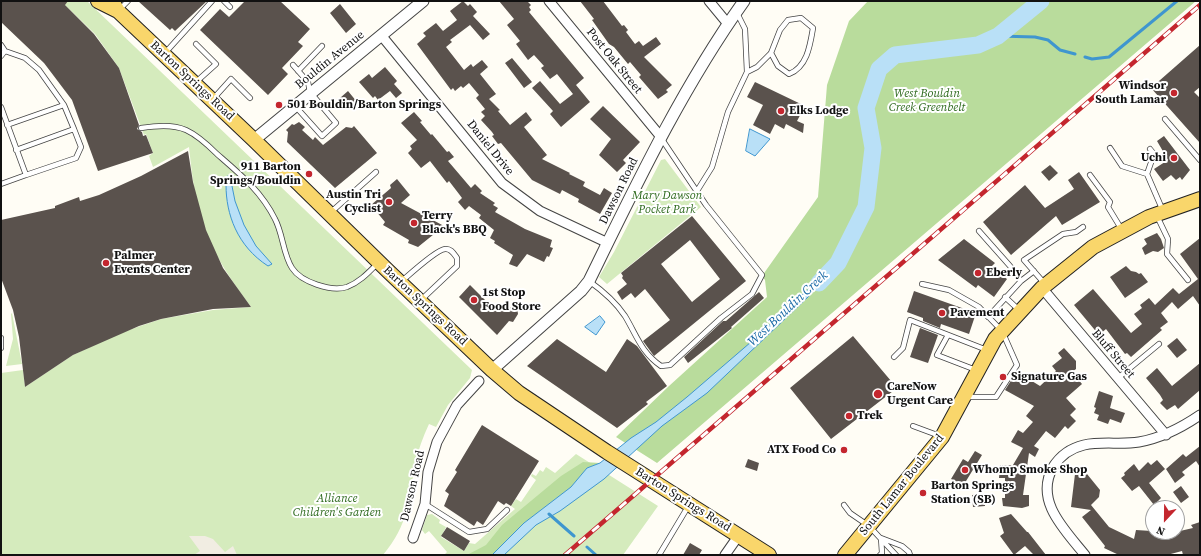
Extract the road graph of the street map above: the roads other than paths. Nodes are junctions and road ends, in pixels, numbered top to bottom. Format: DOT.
graph roads {
  1 [pos="98,1"];
  2 [pos="212,1"];
  3 [pos="224,1"];
  4 [pos="423,1"];
  5 [pos="549,1"];
  6 [pos="709,1"];
  7 [pos="744,1"];
  8 [pos="119,4"];
  9 [pos="230,7"];
  10 [pos="736,12"];
  11 [pos="728,24"];
  12 [pos="381,36"];
  13 [pos="196,44"];
  14 [pos="1,45"];
  15 [pos="322,46"];
  16 [pos="6,51"];
  17 [pos="770,53"];
  18 [pos="164,55"];
  19 [pos="1,56"];
  20 [pos="293,65"];
  21 [pos="298,71"];
  22 [pos="746,72"];
  23 [pos="194,83"];
  24 [pos="310,92"];
  25 [pos="250,98"];
  26 [pos="212,100"];
  27 [pos="64,105"];
  28 [pos="294,106"];
  29 [pos="1,107"];
  30 [pos="1165,119"];
  31 [pos="7,125"];
  32 [pos="141,128"];
  33 [pos="74,129"];
  34 [pos="660,137"];
  35 [pos="254,140"];
  36 [pos="1110,148"];
  37 [pos="1150,149"];
  38 [pos="16,150"];
  39 [pos="1200,160"];
  40 [pos="376,172"];
  41 [pos="1147,174"];
  42 [pos="26,175"];
  43 [pos="1090,175"];
  44 [pos="1,184"];
  45 [pos="697,191"];
  46 [pos="1200,199"];
  47 [pos="329,214"];
  48 [pos="1160,214"];
  49 [pos="1083,227"];
  50 [pos="1122,231"];
  51 [pos="979,232"];
  52 [pos="608,243"];
  53 [pos="379,262"];
  54 [pos="1034,271"];
  55 [pos="589,280"];
  56 [pos="1188,280"];
  57 [pos="1021,281"];
  58 [pos="400,283"];
  59 [pos="922,284"];
  60 [pos="1044,286"];
  61 [pos="1005,297"];
  62 [pos="420,302"];
  63 [pos="1020,311"];
  64 [pos="988,317"];
  65 [pos="1002,331"];
  66 [pos="948,335"];
  67 [pos="1,338"];
  68 [pos="1159,344"];
  69 [pos="1,348"];
  70 [pos="989,350"];
  71 [pos="894,357"];
  72 [pos="978,370"];
  73 [pos="486,375"];
  74 [pos="1118,378"];
  75 [pos="963,397"];
  76 [pos="1200,415"];
  77 [pos="913,426"];
  78 [pos="1166,435"];
  79 [pos="942,437"];
  80 [pos="425,504"];
  81 [pos="690,504"];
  82 [pos="844,505"];
  83 [pos="507,510"];
  84 [pos="869,526"];
  85 [pos="739,535"];
  86 [pos="413,538"];
  87 [pos="881,538"];
  88 [pos="659,555"];
  89 [pos="725,555"];
  90 [pos="768,555"];
  91 [pos="845,555"];
  92 [pos="880,555"];
  93 [pos="896,555"];
  94 [pos="910,555"];
  95 [pos="1085,555"];
  1 -- 8 [label="main road, Barton Springs Road"];
  2 -- 18 [label="lane"];
  3 -- 9 [label="lane"];
  4 -- 12 [label="street, Bouldin Avenue"];
  5 -- 34 [label="street, Post Oak Street"];
  6 -- 11 [label="street"];
  7 -- 10 [label="street, Dawson Road"];
  8 -- 18 [label="main road, Barton Springs Road"];
  10 -- 11 [label="street, Dawson Road"];
  10 -- 22 [label="lane"];
  11 -- 34 [label="street, Dawson Road"];
  12 -- 24 [label="street, Bouldin Avenue"];
  12 -- 52 [label="street, Daniel Drive"];
  13 -- 23 [label="lane"];
  14 -- 16 [label="lane"];
  15 -- 21 [label="lane"];
  16 -- 19 [label="lane"];
  16 -- 27 [label="lane"];
  17 -- 17 [label="lane"];
  17 -- 22 [label="lane"];
  18 -- 23 [label="main road, Barton Springs Road"];
  20 -- 21 [label="lane"];
  21 -- 24 [label="lane"];
  22 -- 45 [label="lane"];
  23 -- 26 [label="main road, Barton Springs Road"];
  24 -- 28 [label="street, Bouldin Avenue"];
  24 -- 28 [label="lane"];
  25 -- 26 [label="lane"];
  26 -- 35 [label="main road, Barton Springs Road"];
  27 -- 31 [label="lane"];
  27 -- 33 [label="lane"];
  28 -- 35 [label="street, Bouldin Avenue"];
  29 -- 31 [label="lane"];
  30 -- 39 [label="lane"];
  31 -- 38 [label="lane"];
  32 -- 53 [label="lane"];
  33 -- 38 [label="lane"];
  33 -- 42 [label="lane"];
  34 -- 45 [label="lane"];
  34 -- 52 [label="street, Dawson Road"];
  35 -- 47 [label="main road, Barton Springs Road"];
  36 -- 41 [label="lane"];
  37 -- 41 [label="lane"];
  38 -- 42 [label="lane"];
  40 -- 47 [label="lane"];
  41 -- 48 [label="lane"];
  42 -- 44 [label="lane"];
  43 -- 50 [label="lane"];
  45 -- 55 [label="lane"];
  46 -- 48 [label="main road, South Lamar Boulevard"];
  47 -- 53 [label="main road, Barton Springs Road"];
  48 -- 50 [label="main road, South Lamar Boulevard"];
  48 -- 56 [label="lane"];
  49 -- 54 [label="lane"];
  50 -- 60 [label="main road, South Lamar Boulevard"];
  51 -- 57 [label="lane"];
  52 -- 55 [label="street, Dawson Road"];
  53 -- 58 [label="main road, Barton Springs Road"];
  54 -- 57 [label="lane"];
  54 -- 60 [label="lane"];
  55 -- 73 [label="street, Dawson Road"];
  57 -- 61 [label="lane"];
  58 -- 62 [label="main road, Barton Springs Road"];
  58 -- 62 [label="lane"];
  59 -- 64 [label="lane"];
  60 -- 63 [label="main road, South Lamar Boulevard"];
  60 -- 74 [label="street, Bluff Street"];
  61 -- 63 [label="lane"];
  61 -- 64 [label="lane"];
  62 -- 73 [label="main road, Barton Springs Road"];
  63 -- 65 [label="main road, South Lamar Boulevard"];
  64 -- 65 [label="lane"];
  65 -- 70 [label="main road, South Lamar Boulevard"];
  65 -- 75 [label="lane"];
  66 -- 70 [label="lane"];
  66 -- 71 [label="lane"];
  66 -- 72 [label="lane"];
  67 -- 69 [label="lane"];
  68 -- 74 [label="lane"];
  70 -- 72 [label="main road, South Lamar Boulevard"];
  72 -- 75 [label="main road, South Lamar Boulevard"];
  73 -- 80 [label="street, Dawson Road"];
  73 -- 81 [label="main road, Barton Springs Road"];
  74 -- 78 [label="street, Bluff Street"];
  75 -- 79 [label="main road, South Lamar Boulevard"];
  76 -- 78 [label="street"];
  77 -- 79 [label="lane"];
  78 -- 95 [label="street"];
  79 -- 84 [label="main road, South Lamar Boulevard"];
  80 -- 83 [label="lane"];
  80 -- 86 [label="street, Dawson Road"];
  81 -- 85 [label="main road, Barton Springs Road"];
  81 -- 88 [label="lane"];
  82 -- 84 [label="lane"];
  84 -- 87 [label="lane"];
  84 -- 91 [label="main road, South Lamar Boulevard"];
  85 -- 89 [label="street"];
  85 -- 90 [label="main road, Barton Springs Road"];
  87 -- 92 [label="lane"];
  87 -- 93 [label="lane"];
  87 -- 94 [label="lane"];
}
